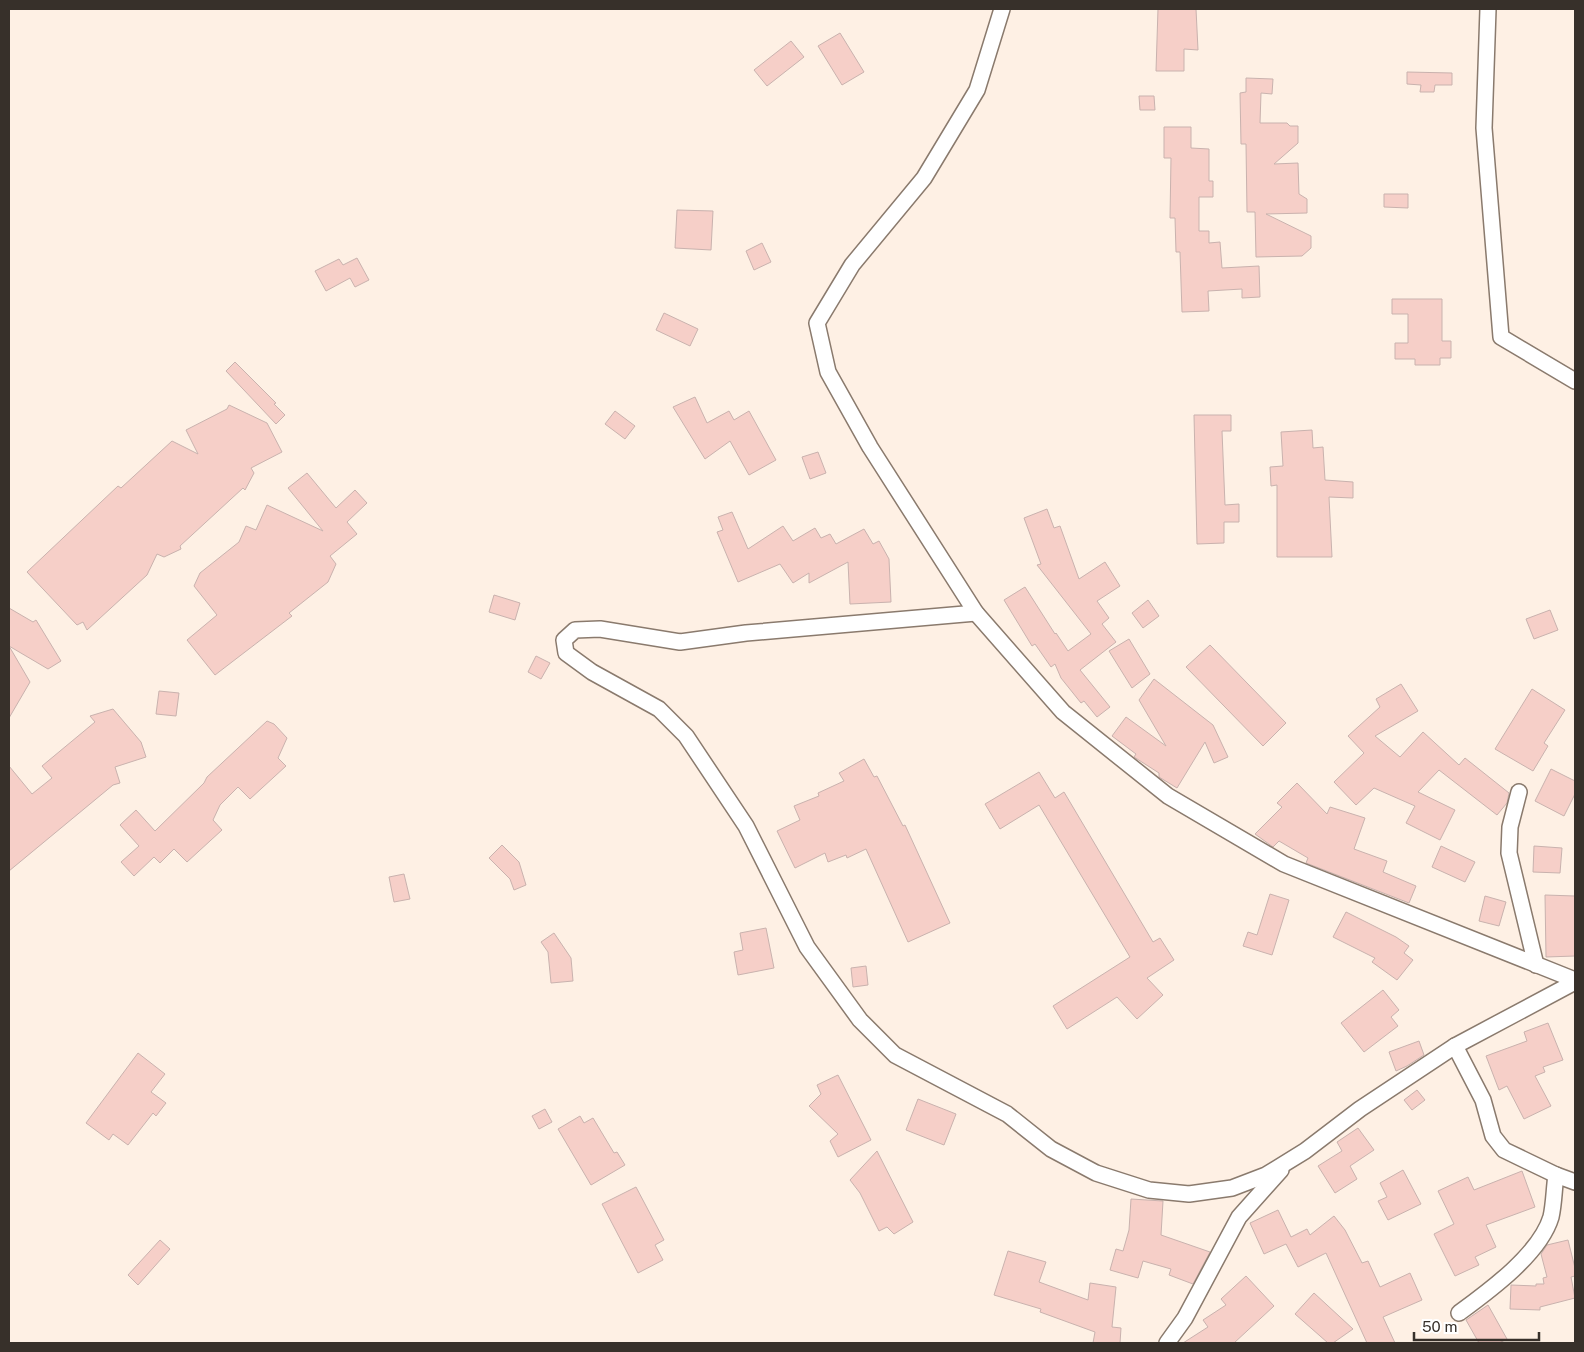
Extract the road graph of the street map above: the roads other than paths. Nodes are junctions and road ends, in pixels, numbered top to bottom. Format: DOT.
graph roads {
  1 [pos="1002,9"];
  2 [pos="1488,9"];
  3 [pos="1575,381"];
  4 [pos="976,613"];
  5 [pos="1519,792"];
  6 [pos="1536,965"];
  7 [pos="1575,981"];
  8 [pos="1455,1046"];
  9 [pos="1290,1160"];
  10 [pos="1556,1175"];
  11 [pos="1575,1182"];
  12 [pos="1459,1313"];
  13 [pos="1167,1343"];
  1 -- 4 [label="street"];
  2 -- 3 [label="street"];
  4 -- 6 [label="street"];
  4 -- 9 [label="street"];
  5 -- 6 [label="street"];
  6 -- 7 [label="street"];
  7 -- 8 [label="street"];
  8 -- 9 [label="street"];
  8 -- 10 [label="street"];
  9 -- 13 [label="street"];
  10 -- 11 [label="street"];
  10 -- 12 [label="street"];
}
